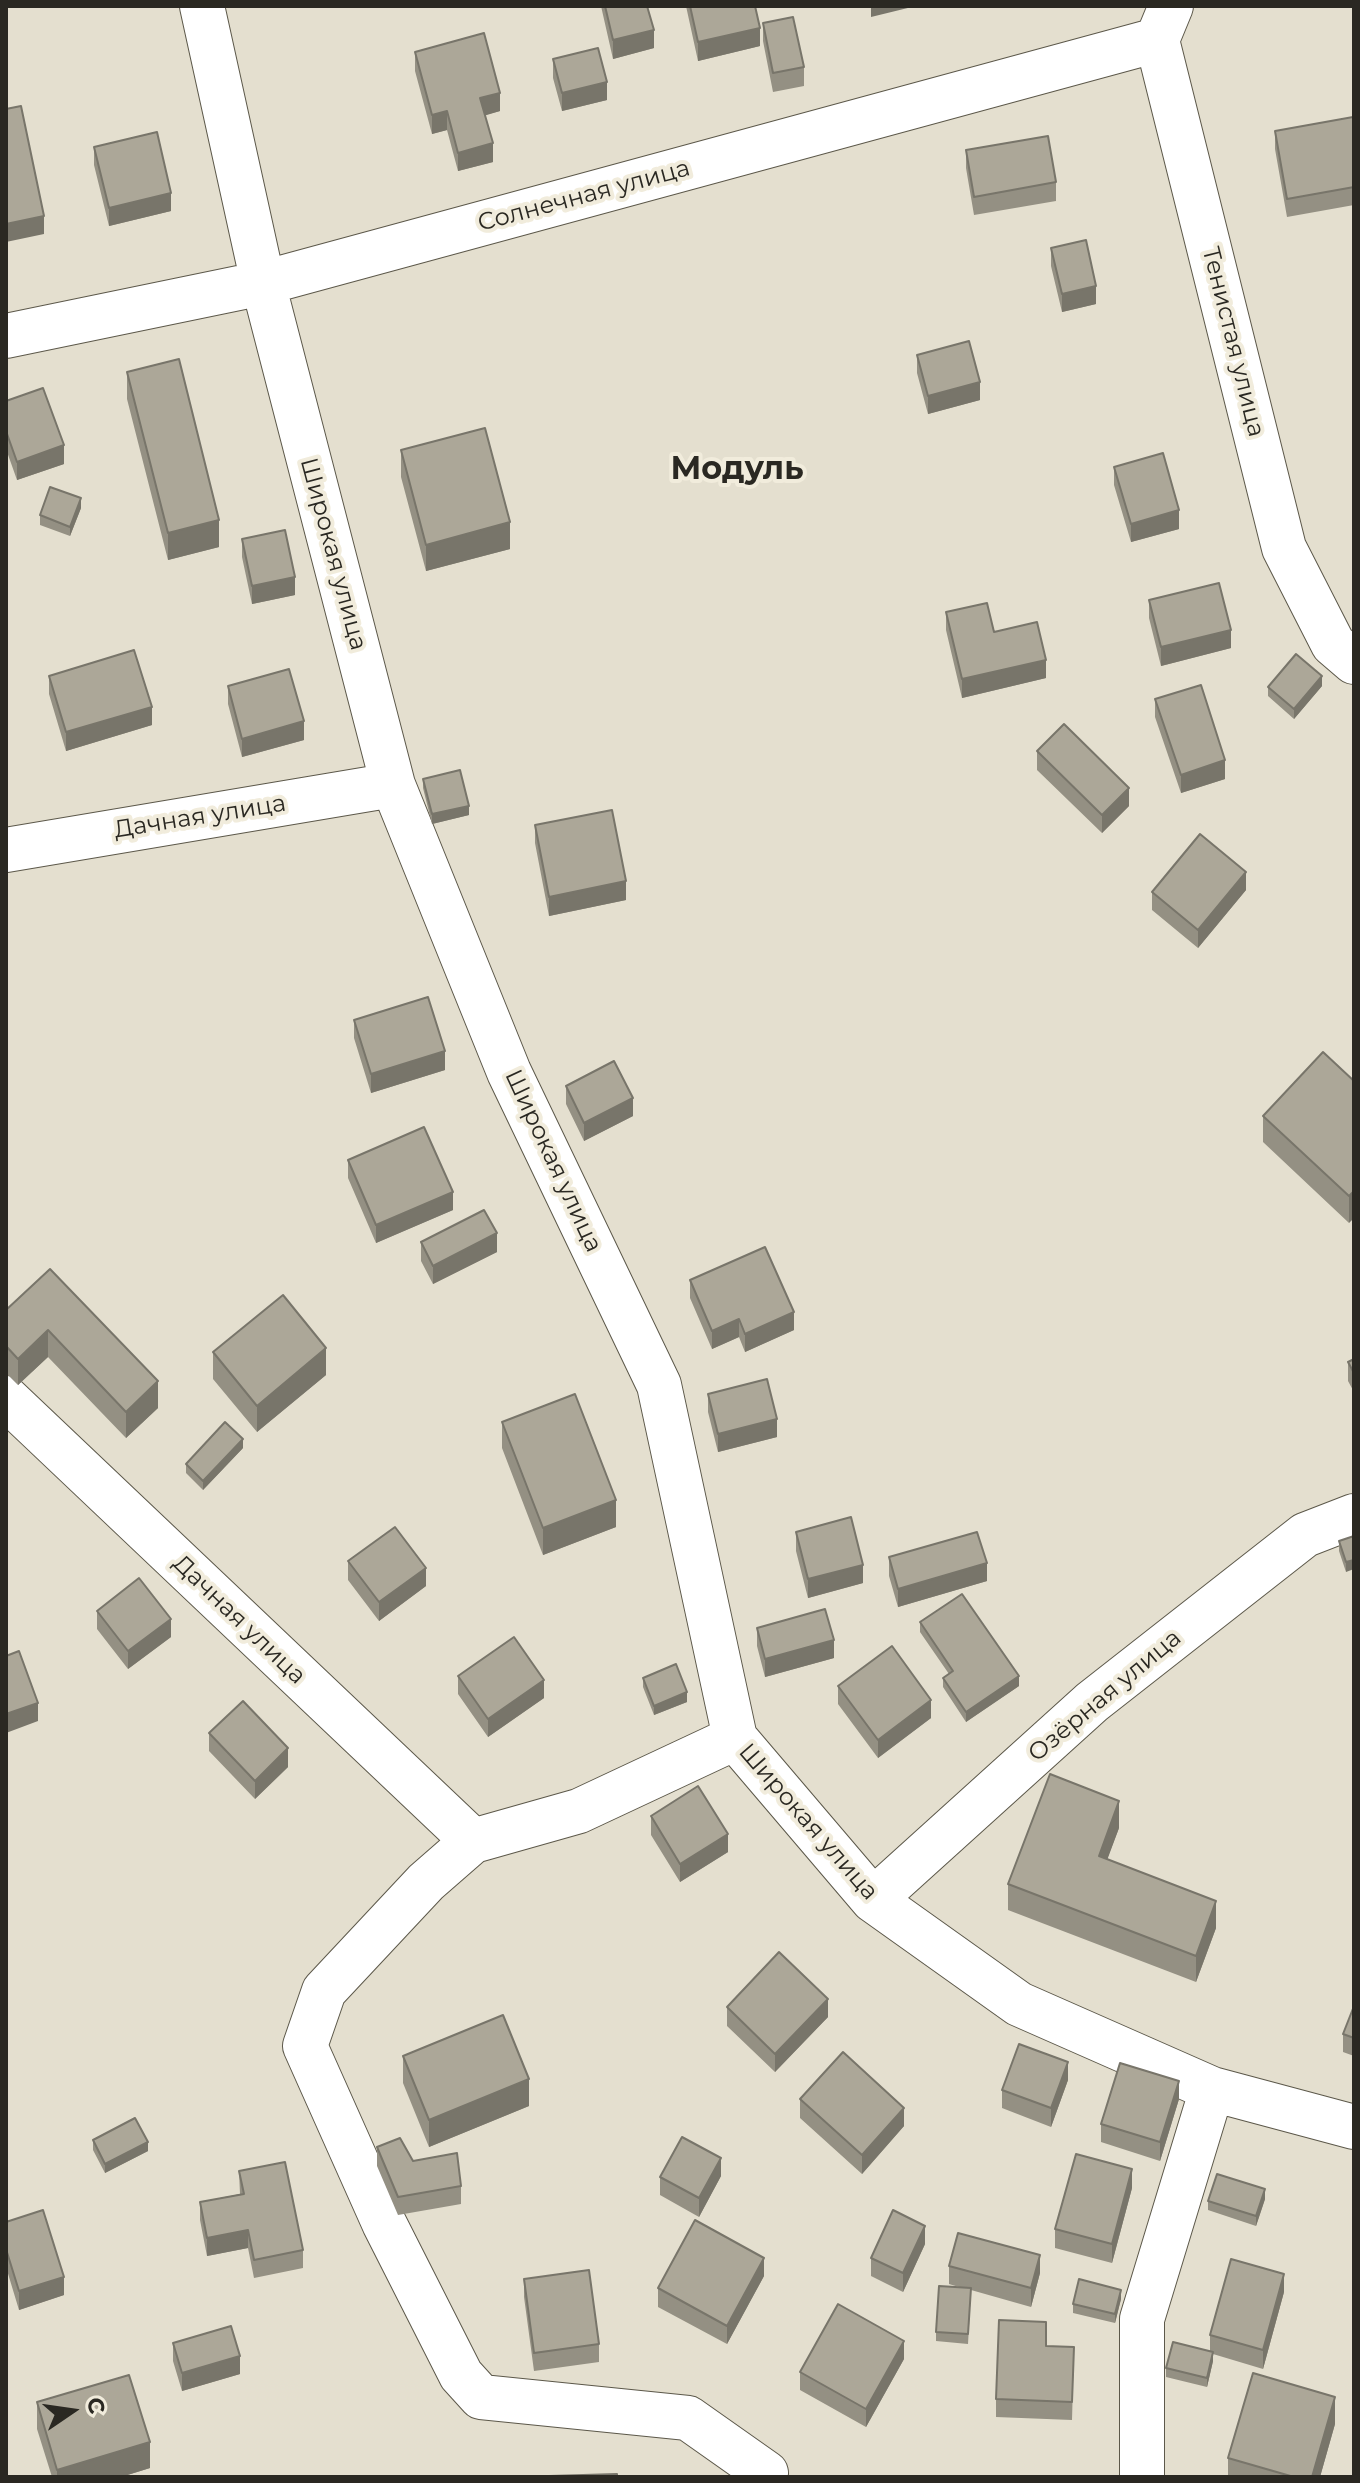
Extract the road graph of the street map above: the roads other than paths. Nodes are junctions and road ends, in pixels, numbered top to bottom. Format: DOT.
graph roads {
  1 [pos="202,6"];
  2 [pos="1164,23"];
  3 [pos="263,283"];
  4 [pos="6,336"];
  5 [pos="1354,662"];
  6 [pos="393,785"];
  7 [pos="6,850"];
  8 [pos="6,1398"];
  9 [pos="1354,1516"];
  10 [pos="735,1738"];
  11 [pos="473,1841"];
  12 [pos="873,1900"];
  13 [pos="1212,2089"];
  14 [pos="1354,2127"];
  15 [pos="764,2477"];
  16 [pos="1142,2477"];
  1 -- 3 [label="street, Широкая улица"];
  2 -- 3 [label="street, Солнечная улица"];
  2 -- 5 [label="street, Тенистая улица"];
  3 -- 4 [label="street, Солнечная улица"];
  3 -- 6 [label="street, Широкая улица"];
  6 -- 7 [label="street, Дачная улица"];
  6 -- 10 [label="street, Широкая улица"];
  8 -- 11 [label="street, Дачная улица"];
  9 -- 12 [label="street, Озёрная улица"];
  10 -- 11 [label="street"];
  10 -- 12 [label="street, Широкая улица"];
  11 -- 15 [label="street"];
  12 -- 13 [label="street, Широкая улица"];
  13 -- 14 [label="street, Широкая улица"];
  13 -- 16 [label="street"];
}
